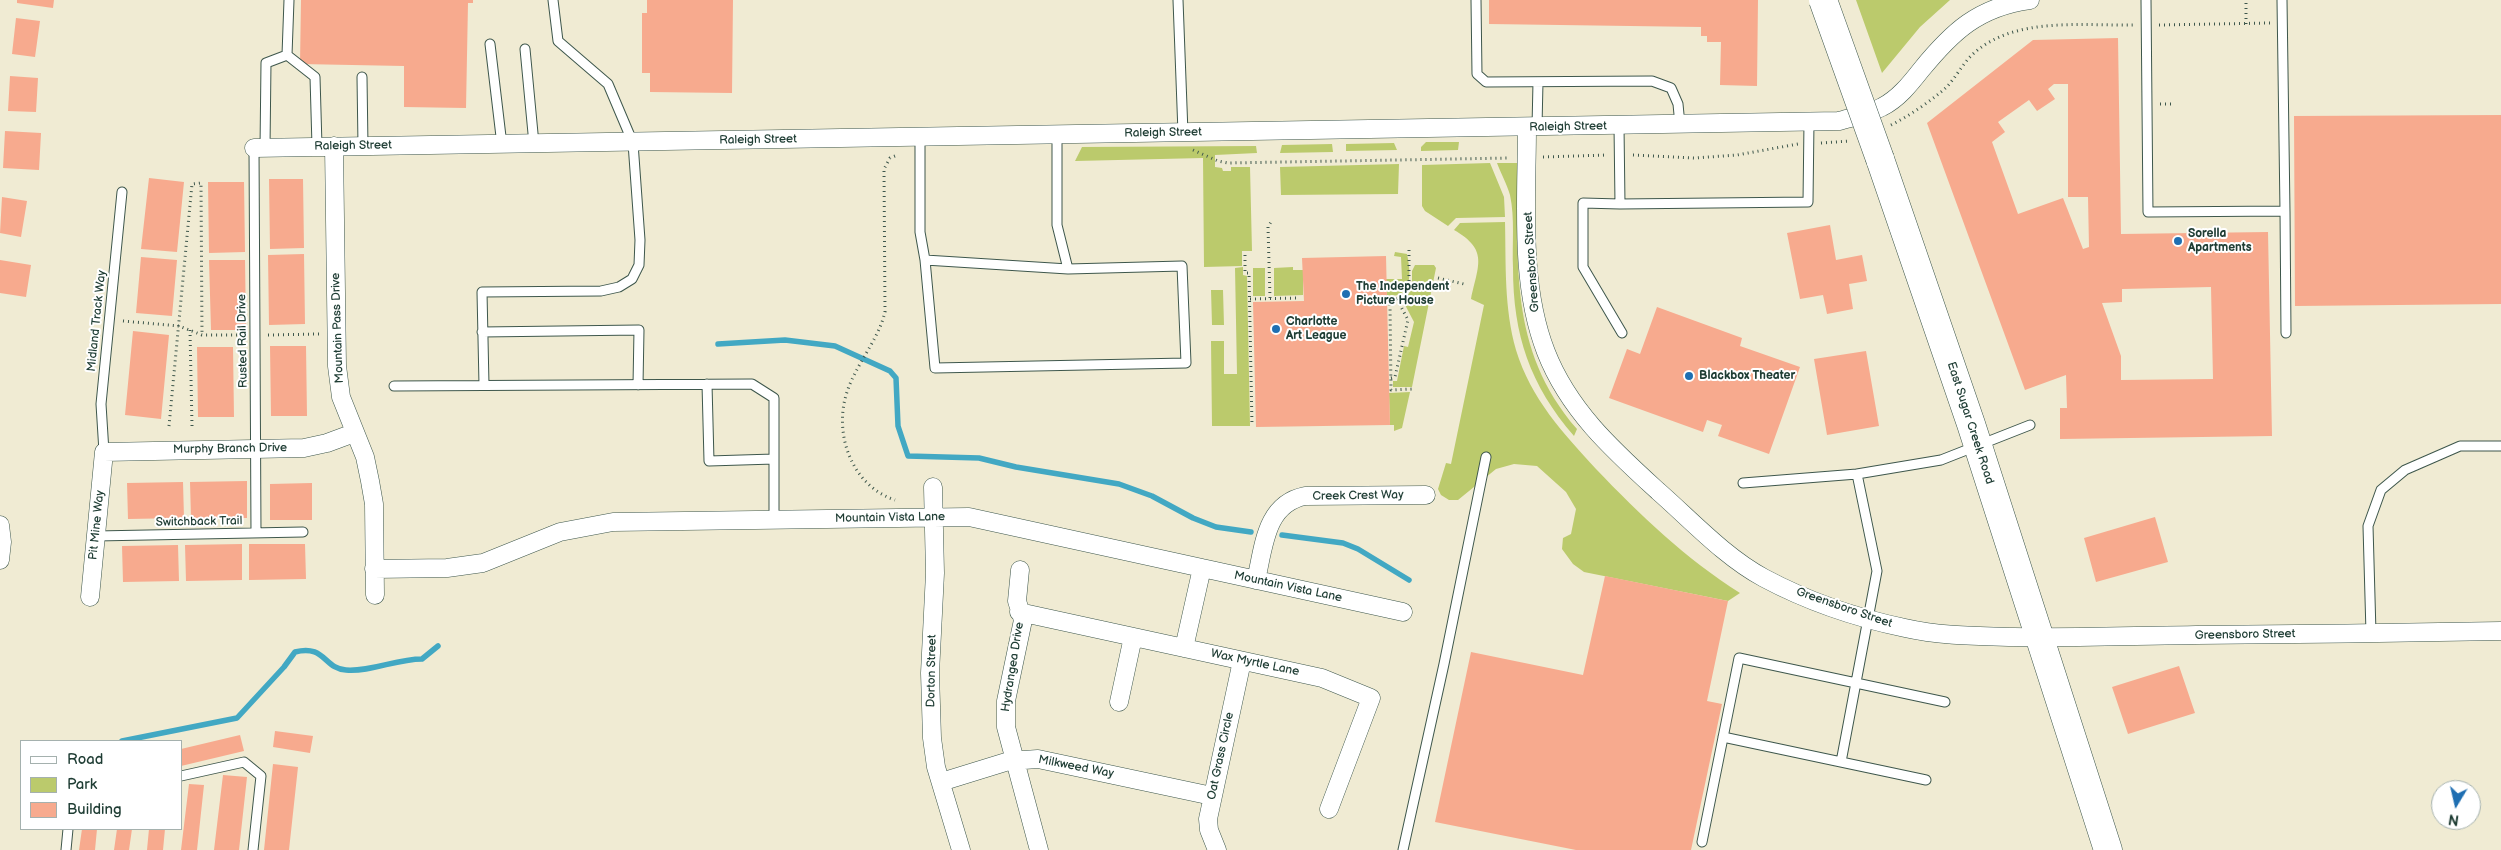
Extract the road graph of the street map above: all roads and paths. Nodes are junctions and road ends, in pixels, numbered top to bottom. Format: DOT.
graph roads {
  1 [pos="288,0"];
  2 [pos="553,0"];
  3 [pos="1178,0"];
  4 [pos="1476,0"];
  5 [pos="1823,0"];
  6 [pos="2030,0"];
  7 [pos="2146,0"];
  8 [pos="2246,0"];
  9 [pos="2282,0"];
  10 [pos="2246,24"];
  11 [pos="490,44"];
  12 [pos="525,49"];
  13 [pos="287,54"];
  14 [pos="362,77"];
  15 [pos="1538,82"];
  16 [pos="1809,122"];
  17 [pos="1680,125"];
  18 [pos="1619,126"];
  19 [pos="1532,127"];
  20 [pos="1182,133"];
  21 [pos="1056,134"];
  22 [pos="920,137"];
  23 [pos="633,143"];
  24 [pos="534,144"];
  25 [pos="502,145"];
  26 [pos="325,146"];
  27 [pos="363,146"];
  28 [pos="259,148"];
  29 [pos="122,192"];
  30 [pos="1620,204"];
  31 [pos="2285,211"];
  32 [pos="1272,222"];
  33 [pos="1409,250"];
  34 [pos="1245,255"];
  35 [pos="925,260"];
  36 [pos="1068,269"];
  37 [pos="1438,278"];
  38 [pos="1464,284"];
  39 [pos="1270,298"];
  40 [pos="1298,298"];
  41 [pos="1250,299"];
  42 [pos="1397,299"];
  43 [pos="120,320"];
  44 [pos="179,326"];
  45 [pos="190,330"];
  46 [pos="482,332"];
  47 [pos="1622,333"];
  48 [pos="2286,333"];
  49 [pos="328,334"];
  50 [pos="202,335"];
  51 [pos="249,335"];
  52 [pos="268,335"];
  53 [pos="874,339"];
  54 [pos="1391,378"];
  55 [pos="707,384"];
  56 [pos="484,385"];
  57 [pos="638,385"];
  58 [pos="394,386"];
  59 [pos="1414,389"];
  60 [pos="2030,425"];
  61 [pos="169,426"];
  62 [pos="192,426"];
  63 [pos="1252,426"];
  64 [pos="354,433"];
  65 [pos="1978,446"];
  66 [pos="2501,446"];
  67 [pos="257,450"];
  68 [pos="104,452"];
  69 [pos="1486,457"];
  70 [pos="774,459"];
  71 [pos="1857,474"];
  72 [pos="1744,483"];
  73 [pos="933,487"];
  74 [pos="1426,495"];
  75 [pos="896,500"];
  76 [pos="934,517"];
  77 [pos="774,520"];
  78 [pos="0,525"];
  79 [pos="303,532"];
  80 [pos="256,533"];
  81 [pos="96,536"];
  82 [pos="0,560"];
  83 [pos="1202,568"];
  84 [pos="374,570"];
  85 [pos="1020,570"];
  86 [pos="1256,580"];
  87 [pos="375,595"];
  88 [pos="90,597"];
  89 [pos="1019,612"];
  90 [pos="1403,612"];
  91 [pos="1868,618"];
  92 [pos="2501,632"];
  93 [pos="2371,633"];
  94 [pos="1133,637"];
  95 [pos="2041,637"];
  96 [pos="1184,648"];
  97 [pos="1242,661"];
  98 [pos="1856,683"];
  99 [pos="1119,702"];
  100 [pos="1945,702"];
  101 [pos="1723,736"];
  102 [pos="1014,760"];
  103 [pos="1841,762"];
  104 [pos="182,776"];
  105 [pos="1926,780"];
  106 [pos="940,782"];
  107 [pos="1212,796"];
  108 [pos="1329,809"];
  109 [pos="68,830"];
  110 [pos="1702,842"];
  111 [pos="66,850"];
  112 [pos="253,850"];
  113 [pos="961,850"];
  114 [pos="1039,850"];
  115 [pos="1217,850"];
  116 [pos="1403,850"];
  117 [pos="2108,850"];
  1 -- 13 [label="lane"];
  2 -- 23 [label="lane"];
  3 -- 20 [label="lane"];
  4 -- 15 [label="lane"];
  5 -- 65 [label="main road, East Sugar Creek Road, bridge"];
  6 -- 16 [label="street, Raleigh Street"];
  7 -- 31 [label="lane"];
  8 -- 10 [label="path"];
  9 -- 31 [label="lane"];
  11 -- 25 [label="lane"];
  12 -- 24 [label="lane"];
  13 -- 26 [label="lane"];
  13 -- 28 [label="lane, Rusted Rail Drive"];
  14 -- 27 [label="lane"];
  15 -- 17 [label="lane"];
  15 -- 19 [label="lane"];
  16 -- 17 [label="street, Raleigh Street"];
  16 -- 30 [label="lane"];
  17 -- 18 [label="street, Raleigh Street"];
  18 -- 19 [label="street, Raleigh Street"];
  18 -- 30 [label="lane"];
  19 -- 20 [label="street, Raleigh Street"];
  19 -- 91 [label="street, Greensboro Street"];
  20 -- 21 [label="street, Raleigh Street"];
  21 -- 22 [label="street, Raleigh Street"];
  21 -- 36 [label="lane"];
  22 -- 23 [label="street, Raleigh Street"];
  22 -- 35 [label="lane"];
  23 -- 24 [label="street, Raleigh Street"];
  23 -- 46 [label="lane"];
  24 -- 25 [label="street, Raleigh Street"];
  25 -- 27 [label="street, Raleigh Street"];
  26 -- 27 [label="street, Raleigh Street"];
  26 -- 28 [label="street, Raleigh Street"];
  26 -- 64 [label="street, Mountain Pass Drive"];
  28 -- 67 [label="lane, Rusted Rail Drive"];
  29 -- 68 [label="lane, Midland Track Way"];
  30 -- 47 [label="lane"];
  31 -- 48 [label="lane"];
  32 -- 39 [label="path"];
  33 -- 42 [label="path"];
  34 -- 41 [label="path"];
  35 -- 36 [label="lane"];
  35 -- 36 [label="lane"];
  37 -- 38 [label="path"];
  39 -- 40 [label="path"];
  39 -- 41 [label="path"];
  41 -- 63 [label="path"];
  42 -- 54 [label="path"];
  42 -- 54 [label="path"];
  43 -- 44 [label="path"];
  44 -- 45 [label="path"];
  44 -- 50 [label="path"];
  44 -- 61 [label="path"];
  45 -- 50 [label="path"];
  45 -- 62 [label="path"];
  46 -- 56 [label="lane"];
  46 -- 57 [label="lane"];
  49 -- 52 [label="path"];
  50 -- 51 [label="path"];
  53 -- 75 [label="path"];
  54 -- 59 [label="path"];
  55 -- 57 [label="lane"];
  55 -- 70 [label="lane"];
  55 -- 70 [label="lane"];
  56 -- 57 [label="lane"];
  56 -- 58 [label="lane"];
  60 -- 65 [label="lane"];
  64 -- 67 [label="street, Murphy Branch Drive"];
  64 -- 84 [label="street, Mountain Pass Drive"];
  65 -- 71 [label="lane"];
  65 -- 95 [label="main road, East Sugar Creek Road"];
  66 -- 93 [label="lane"];
  67 -- 68 [label="street, Murphy Branch Drive"];
  67 -- 80 [label="lane, Rusted Rail Drive"];
  68 -- 81 [label="street, Pit Mine Way"];
  69 -- 116 [label="lane"];
  70 -- 77 [label="lane"];
  71 -- 72 [label="lane"];
  71 -- 91 [label="lane"];
  73 -- 76 [label="street, Dorton Street"];
  74 -- 86 [label="street, Creek Crest Way"];
  76 -- 77 [label="street, Mountain Vista Lane"];
  76 -- 83 [label="street, Mountain Vista Lane"];
  76 -- 106 [label="street, Dorton Street"];
  77 -- 84 [label="street, Mountain Vista Lane"];
  78 -- 82 [label="street"];
  79 -- 80 [label="lane, Switchback Trail"];
  80 -- 81 [label="lane, Switchback Trail"];
  81 -- 88 [label="street, Pit Mine Way"];
  83 -- 86 [label="street, Mountain Vista Lane"];
  83 -- 96 [label="street"];
  84 -- 87 [label="street, Mountain Pass Drive"];
  85 -- 89 [label="street, Hydrangea Drive"];
  86 -- 90 [label="street, Mountain Vista Lane"];
  89 -- 94 [label="street, Wax Myrtle Lane"];
  89 -- 102 [label="street, Hydrangea Drive"];
  91 -- 95 [label="street, Greensboro Street"];
  91 -- 98 [label="lane"];
  92 -- 93 [label="street, Greensboro Street"];
  93 -- 95 [label="street, Greensboro Street"];
  94 -- 96 [label="street, Wax Myrtle Lane"];
  94 -- 99 [label="street"];
  95 -- 117 [label="main road, East Sugar Creek Road"];
  96 -- 97 [label="street, Wax Myrtle Lane"];
  97 -- 107 [label="street, Oat Grass Circle"];
  97 -- 108 [label="street, Wax Myrtle Lane"];
  98 -- 100 [label="lane"];
  98 -- 101 [label="lane"];
  98 -- 103 [label="lane"];
  101 -- 103 [label="lane"];
  101 -- 110 [label="lane"];
  102 -- 106 [label="street, Milkweed Way"];
  102 -- 107 [label="street, Milkweed Way"];
  102 -- 114 [label="street, Hydrangea Drive"];
  103 -- 105 [label="lane"];
  104 -- 112 [label="lane"];
  106 -- 113 [label="street, Dorton Street"];
  107 -- 115 [label="street, Oat Grass Circle"];
  109 -- 111 [label="lane"];
}
